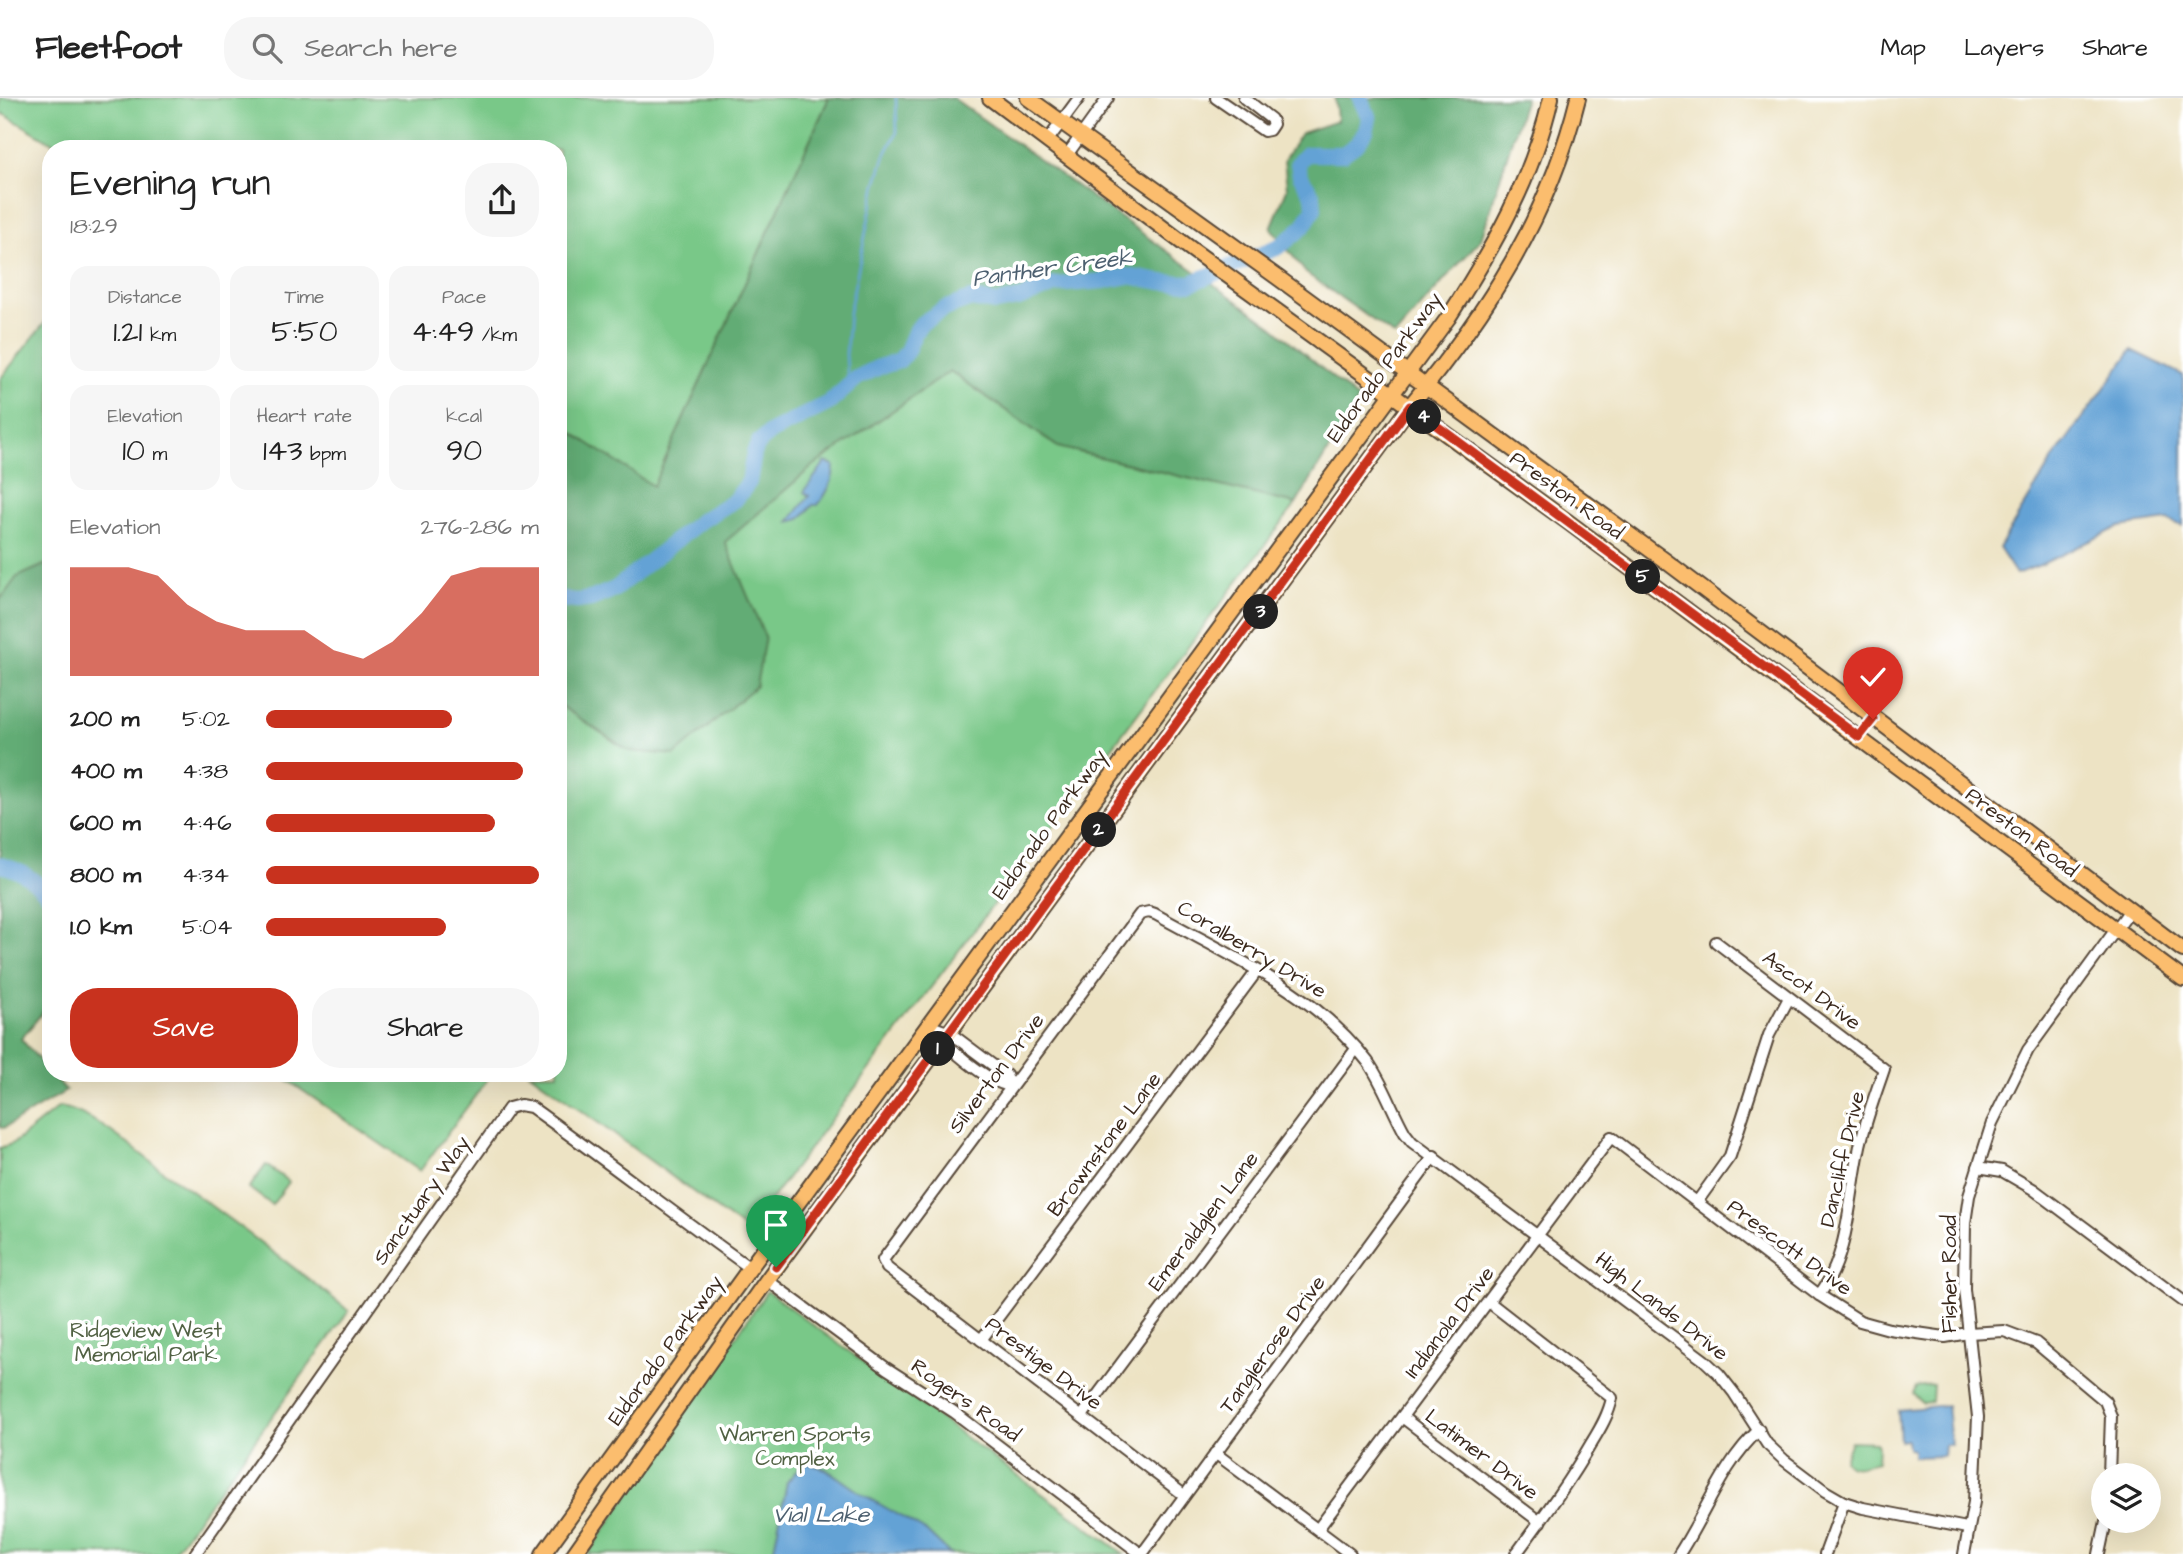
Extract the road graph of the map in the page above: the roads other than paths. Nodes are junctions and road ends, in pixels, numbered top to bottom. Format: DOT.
graph roads {
  1 [pos="990,98"];
  2 [pos="1028,98"];
  3 [pos="1079,98"];
  4 [pos="1108,98"];
  5 [pos="1216,98"];
  6 [pos="1244,98"];
  7 [pos="1551,98"];
  8 [pos="1577,98"];
  9 [pos="1061,122"];
  10 [pos="1080,136"];
  11 [pos="1048,140"];
  12 [pos="1067,155"];
  13 [pos="1408,372"];
  14 [pos="1427,386"];
  15 [pos="1392,393"];
  16 [pos="1410,406"];
  17 [pos="1269,558"];
  18 [pos="1667,562"];
  19 [pos="1290,573"];
  20 [pos="1652,583"];
  21 [pos="1158,712"];
  22 [pos="1873,719"];
  23 [pos="1177,725"];
  24 [pos="1859,737"];
  25 [pos="2130,911"];
  26 [pos="1144,912"];
  27 [pos="2116,929"];
  28 [pos="1716,942"];
  29 [pos="2183,950"];
  30 [pos="1257,971"];
  31 [pos="2183,979"];
  32 [pos="1789,998"];
  33 [pos="928,1025"];
  34 [pos="946,1038"];
  35 [pos="1356,1049"];
  36 [pos="1884,1069"];
  37 [pos="1010,1086"];
  38 [pos="1611,1137"];
  39 [pos="1434,1156"];
  40 [pos="1978,1167"];
  41 [pos="1697,1202"];
  42 [pos="1537,1234"];
  43 [pos="883,1260"];
  44 [pos="750,1268"];
  45 [pos="767,1280"];
  46 [pos="1819,1295"];
  47 [pos="2183,1301"];
  48 [pos="1489,1302"];
  49 [pos="1968,1333"];
  50 [pos="981,1340"];
  51 [pos="1082,1416"];
  52 [pos="1402,1418"];
  53 [pos="1759,1430"];
  54 [pos="619,1450"];
  55 [pos="1215,1453"];
  56 [pos="637,1463"];
  57 [pos="2109,1463"];
  58 [pos="1184,1495"];
  59 [pos="1844,1502"];
  60 [pos="1540,1522"];
  61 [pos="1967,1528"];
  62 [pos="1318,1529"];
  63 [pos="2103,1533"];
  64 [pos="195,1554"];
  65 [pos="543,1554"];
  66 [pos="574,1554"];
  67 [pos="1142,1554"];
  68 [pos="1350,1554"];
  69 [pos="1516,1554"];
  70 [pos="1679,1554"];
  71 [pos="1825,1554"];
  72 [pos="1964,1554"];
  73 [pos="2099,1554"];
  1 -- 11 [label="main road, Preston Road"];
  2 -- 9 [label="main road, Preston Road"];
  3 -- 9 [label="street"];
  4 -- 10 [label="street"];
  5 -- 6 [label="street"];
  7 -- 13 [label="main road, Eldorado Parkway"];
  8 -- 14 [label="main road, Eldorado Parkway"];
  9 -- 10 [label="main road, Preston Road"];
  9 -- 11 [label="street"];
  10 -- 12 [label="street"];
  10 -- 13 [label="main road, Preston Road"];
  11 -- 12 [label="main road, Preston Road"];
  12 -- 15 [label="main road, Preston Road"];
  13 -- 14 [label="main road, Preston Road"];
  13 -- 15 [label="main road, Eldorado Parkway"];
  14 -- 16 [label="main road, Eldorado Parkway"];
  14 -- 18 [label="main road, Preston Road"];
  15 -- 16 [label="main road, Preston Road"];
  15 -- 17 [label="main road, Eldorado Parkway"];
  16 -- 19 [label="main road, Eldorado Parkway"];
  16 -- 20 [label="main road, Preston Road"];
  17 -- 19 [label="main road"];
  17 -- 21 [label="main road, Eldorado Parkway"];
  18 -- 20 [label="main road"];
  18 -- 22 [label="main road, Preston Road"];
  19 -- 23 [label="main road, Eldorado Parkway"];
  20 -- 24 [label="main road, Preston Road"];
  21 -- 23 [label="main road"];
  21 -- 33 [label="main road, Eldorado Parkway"];
  22 -- 24 [label="main road"];
  22 -- 25 [label="main road, Preston Road"];
  23 -- 34 [label="main road, Eldorado Parkway"];
  24 -- 27 [label="main road, Preston Road"];
  25 -- 27 [label="street, Fisher Road"];
  25 -- 29 [label="main road, Preston Road"];
  26 -- 30 [label="street, Coralberry Drive"];
  26 -- 37 [label="street, Silverton Drive"];
  27 -- 31 [label="main road, Preston Road"];
  27 -- 40 [label="street, Fisher Road"];
  28 -- 32 [label="street, Ascot Drive"];
  30 -- 35 [label="street, Coralberry Drive"];
  30 -- 50 [label="street, Brownstone Lane"];
  32 -- 36 [label="street, Ascot Drive"];
  32 -- 41 [label="street"];
  33 -- 34 [label="street"];
  33 -- 44 [label="main road, Eldorado Parkway"];
  34 -- 37 [label="street"];
  34 -- 45 [label="main road, Eldorado Parkway"];
  35 -- 39 [label="street, Coralberry Drive"];
  35 -- 51 [label="street, Emeraldglen Lane"];
  36 -- 46 [label="street, Dancliff Drive"];
  37 -- 43 [label="street, Silverton Drive"];
  38 -- 41 [label="street, Prescott Drive"];
  38 -- 42 [label="street, Indianola Drive"];
  39 -- 42 [label="street, Coralberry Drive"];
  39 -- 55 [label="street, Tanglerose Drive"];
  40 -- 47 [label="street"];
  40 -- 49 [label="street, Fisher Road"];
  41 -- 46 [label="street, Prescott Drive"];
  42 -- 48 [label="street, Indianola Drive"];
  42 -- 53 [label="street, High Lands Drive"];
  43 -- 50 [label="street, Prestige Drive"];
  44 -- 45 [label="main road"];
  44 -- 54 [label="main road, Eldorado Parkway"];
  44 -- 64 [label="street, Sanctuary Way"];
  45 -- 56 [label="main road, Eldorado Parkway"];
  45 -- 67 [label="street, Rogers Road"];
  46 -- 49 [label="street, Prescott Drive"];
  48 -- 52 [label="street, Indianola Drive"];
  48 -- 60 [label="street"];
  49 -- 57 [label="street, Prescott Drive"];
  49 -- 61 [label="street, Fisher Road"];
  50 -- 51 [label="street, Prestige Drive"];
  51 -- 58 [label="street, Prestige Drive"];
  52 -- 60 [label="street, Latimer Drive"];
  52 -- 62 [label="street, Indianola Drive"];
  53 -- 59 [label="street, High Lands Drive"];
  53 -- 70 [label="street"];
  54 -- 56 [label="main road"];
  54 -- 65 [label="main road, Eldorado Parkway"];
  55 -- 58 [label="street, Tanglerose Drive"];
  55 -- 62 [label="street"];
  56 -- 66 [label="main road, Eldorado Parkway"];
  58 -- 67 [label="street, Tanglerose Drive"];
  59 -- 61 [label="street, High Lands Drive"];
  59 -- 71 [label="street"];
  60 -- 69 [label="street"];
  61 -- 72 [label="street, Fisher Road"];
  62 -- 68 [label="street"];
  63 -- 73 [label="street"];
}
